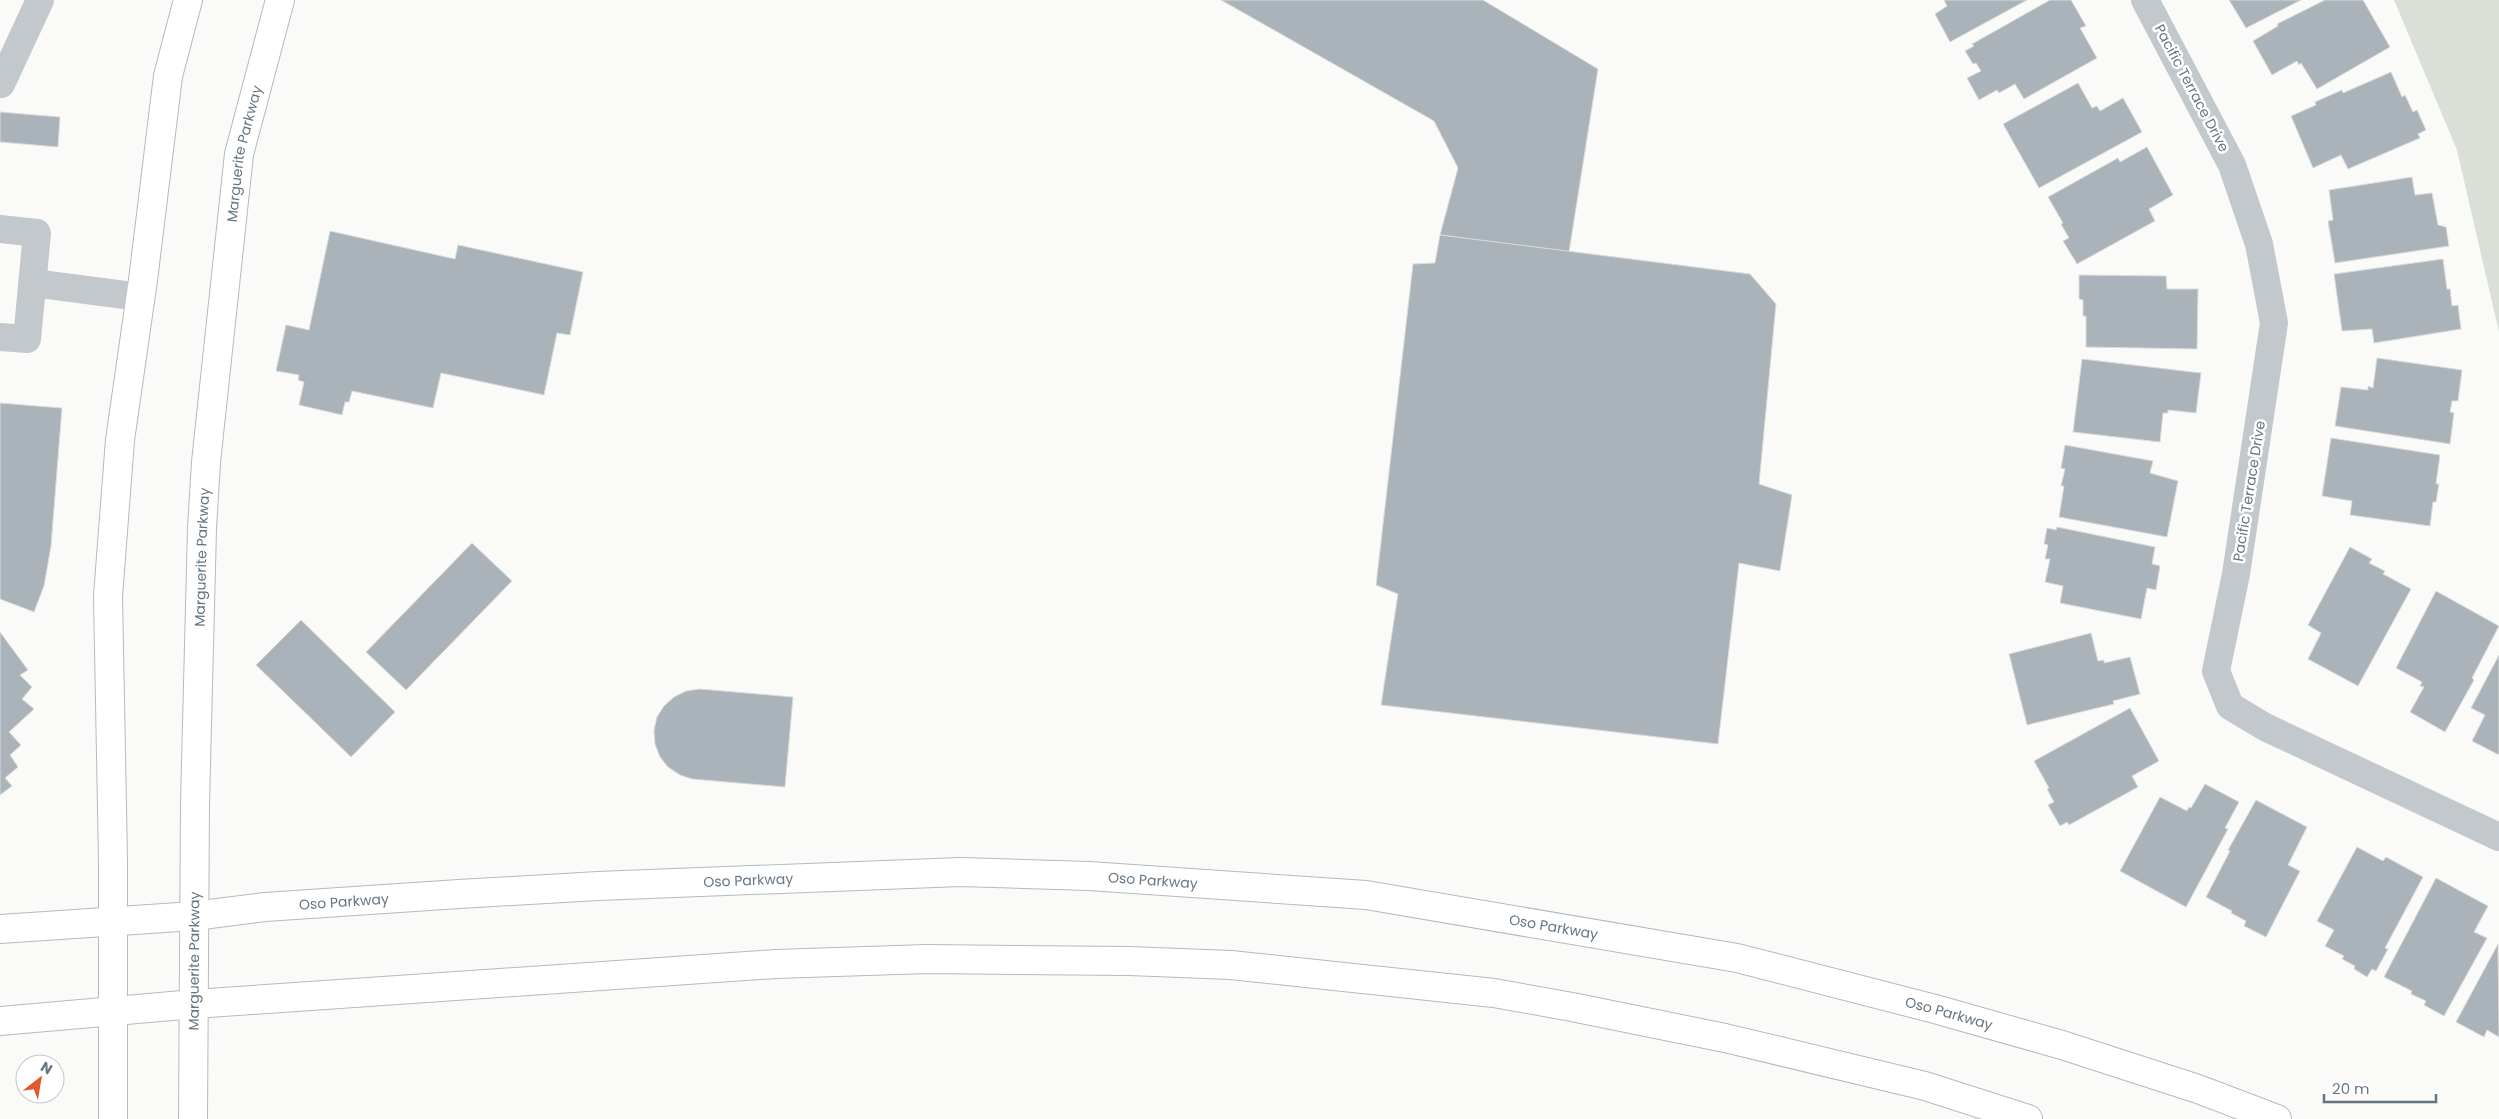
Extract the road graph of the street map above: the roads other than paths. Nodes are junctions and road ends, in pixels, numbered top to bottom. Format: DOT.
graph roads {
  1 [pos="40,0"];
  2 [pos="188,0"];
  3 [pos="280,0"];
  4 [pos="2145,0"];
  5 [pos="1,84"];
  6 [pos="0,229"];
  7 [pos="33,282"];
  8 [pos="140,297"];
  9 [pos="0,336"];
  10 [pos="2499,837"];
  11 [pos="194,916"];
  12 [pos="113,922"];
  13 [pos="0,929"];
  14 [pos="194,1004"];
  15 [pos="112,1012"];
  16 [pos="0,1021"];
  17 [pos="113,1119"];
  18 [pos="193,1119"];
  19 [pos="2028,1119"];
  20 [pos="2277,1119"];
  1 -- 5 [label="street"];
  2 -- 8 [label="main road"];
  3 -- 11 [label="main road, Marguerite Parkway"];
  4 -- 10 [label="street, Pacific Terrace Drive"];
  6 -- 7 [label="street"];
  7 -- 8 [label="street"];
  7 -- 9 [label="street"];
  8 -- 12 [label="main road"];
  11 -- 12 [label="main road, Oso Parkway"];
  11 -- 14 [label="main road, Marguerite Parkway"];
  11 -- 20 [label="main road, Oso Parkway"];
  12 -- 13 [label="main road, Oso Parkway"];
  12 -- 15 [label="main road"];
  14 -- 15 [label="main road"];
  14 -- 18 [label="main road, Marguerite Parkway"];
  14 -- 19 [label="main road"];
  15 -- 16 [label="main road"];
  15 -- 17 [label="main road"];
}
